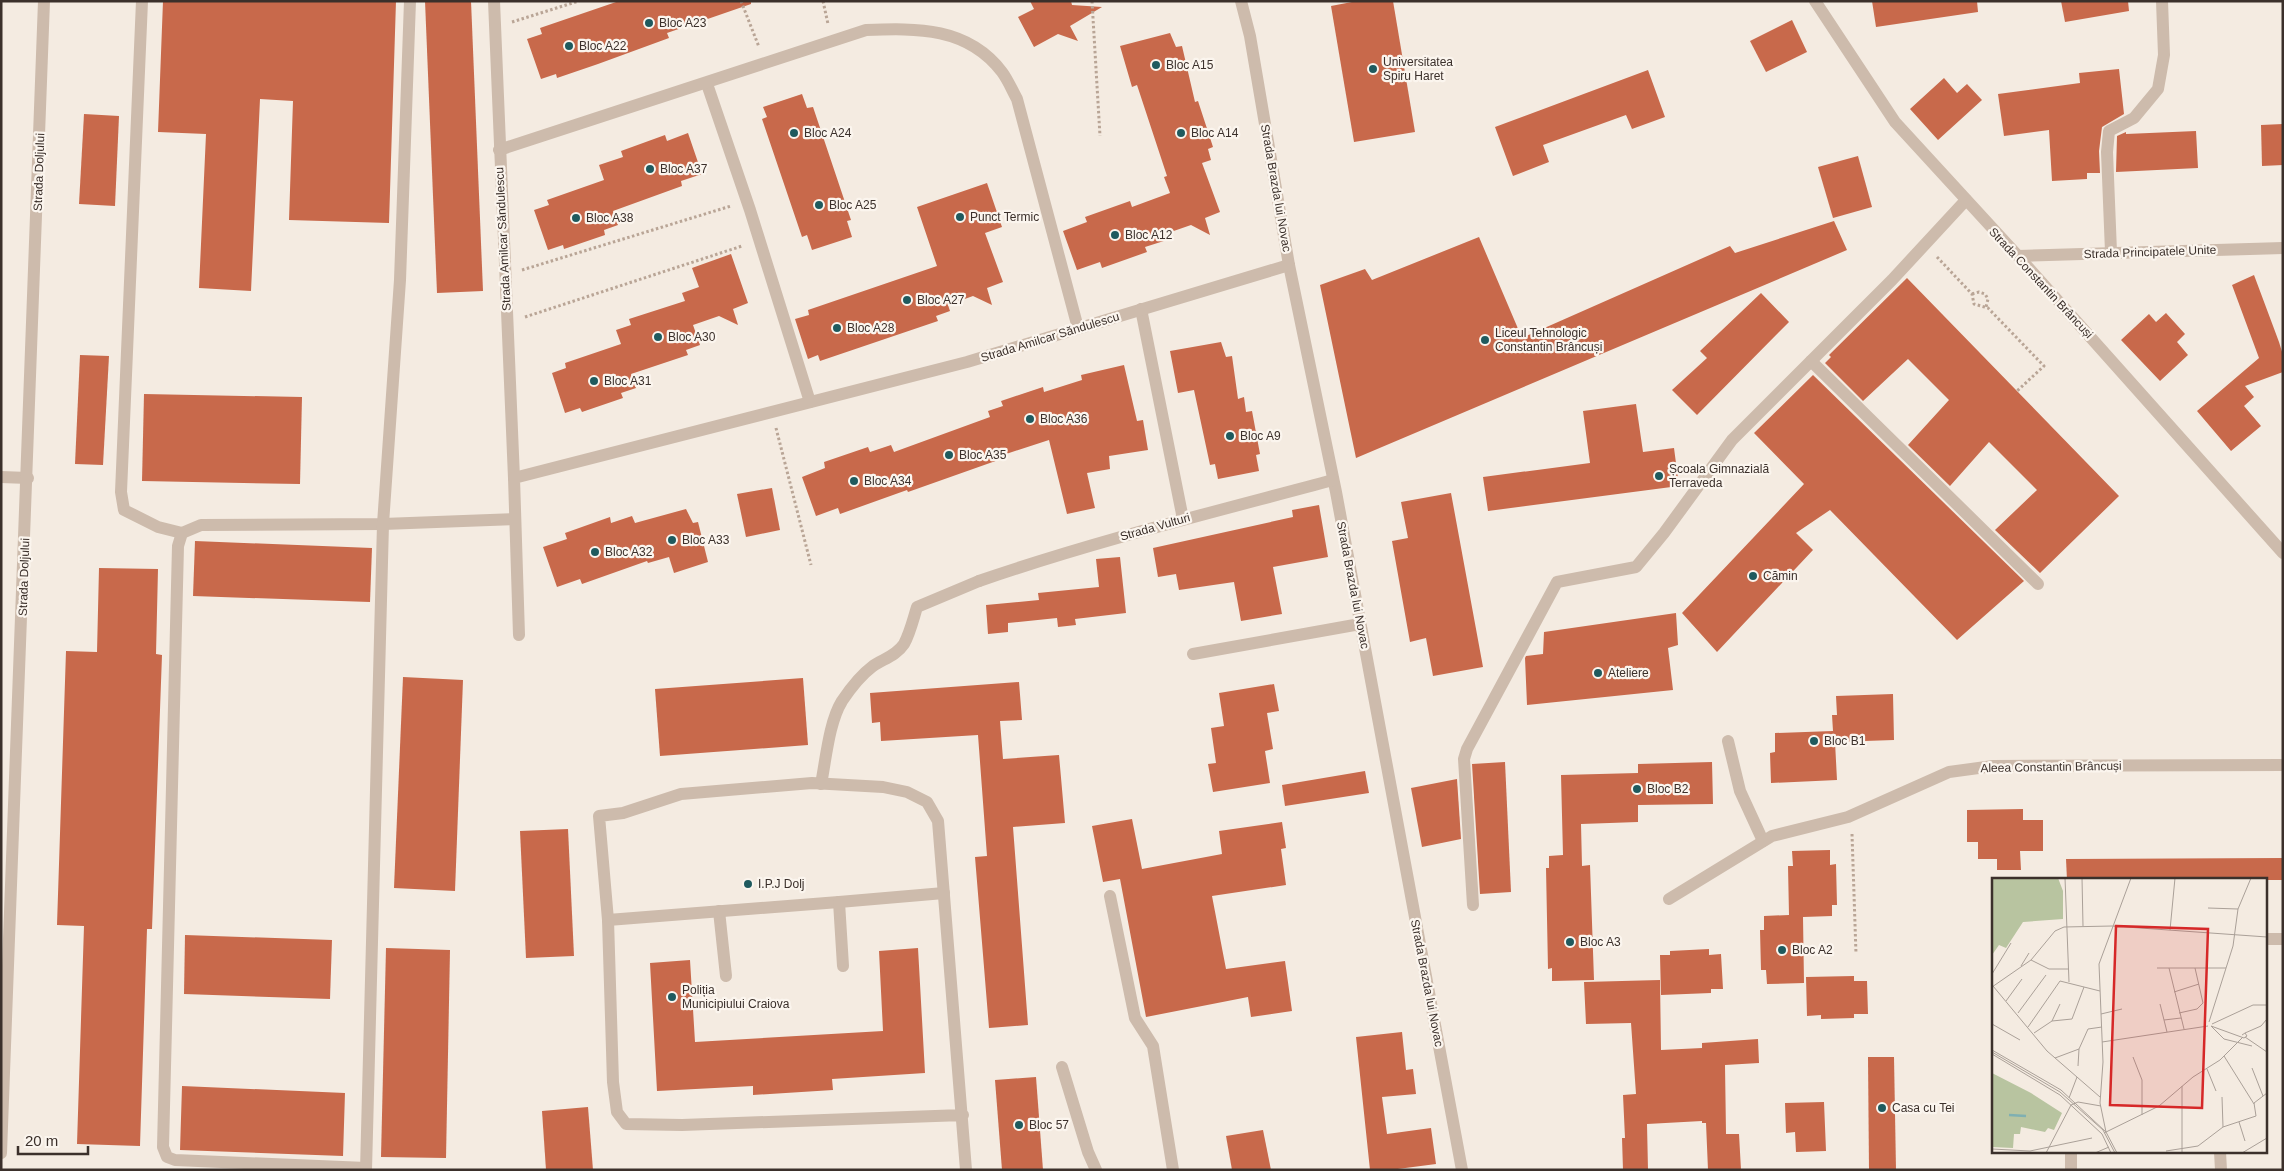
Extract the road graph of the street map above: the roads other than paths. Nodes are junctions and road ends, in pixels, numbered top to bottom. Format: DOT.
graph roads {
  1 [pos="44,1"];
  2 [pos="142,1"];
  3 [pos="410,1"];
  4 [pos="494,1"];
  5 [pos="1241,1"];
  6 [pos="1815,1"];
  7 [pos="2162,1"];
  8 [pos="707,84"];
  9 [pos="499,150"];
  10 [pos="1966,200"];
  11 [pos="2283,248"];
  12 [pos="2111,252"];
  13 [pos="2018,256"];
  14 [pos="1289,265"];
  15 [pos="1141,309"];
  16 [pos="1078,328"];
  17 [pos="1811,362"];
  18 [pos="810,402"];
  19 [pos="1,477"];
  20 [pos="28,478"];
  21 [pos="514,478"];
  22 [pos="1333,480"];
  23 [pos="515,519"];
  24 [pos="1183,519"];
  25 [pos="383,524"];
  26 [pos="182,533"];
  27 [pos="2283,553"];
  28 [pos="2038,584"];
  29 [pos="1360,624"];
  30 [pos="519,635"];
  31 [pos="1193,654"];
  32 [pos="1728,741"];
  33 [pos="2283,766"];
  34 [pos="821,784"];
  35 [pos="1763,842"];
  36 [pos="944,893"];
  37 [pos="1110,896"];
  38 [pos="1669,899"];
  39 [pos="839,902"];
  40 [pos="1473,906"];
  41 [pos="719,911"];
  42 [pos="608,920"];
  43 [pos="2266,939"];
  44 [pos="2283,939"];
  45 [pos="843,966"];
  46 [pos="726,976"];
  47 [pos="1062,1067"];
  48 [pos="962,1115"];
  49 [pos="1,1153"];
  50 [pos="2071,1154"];
  51 [pos="2220,1154"];
  52 [pos="366,1169"];
  53 [pos="966,1170"];
  54 [pos="1096,1170"];
  55 [pos="1173,1170"];
  56 [pos="1462,1170"];
  57 [pos="2071,1170"];
  58 [pos="2221,1170"];
  1 -- 20 [label="street, Strada Doljului"];
  2 -- 26 [label="street"];
  3 -- 25 [label="street"];
  4 -- 9 [label="street, Strada Amilcar Săndulescu"];
  5 -- 14 [label="street, Strada Brazda lui Novac"];
  6 -- 10 [label="street, Strada Constantin Brâncuși"];
  7 -- 12 [label="street"];
  8 -- 9 [label="street"];
  8 -- 16 [label="street"];
  8 -- 18 [label="street"];
  9 -- 21 [label="street, Strada Amilcar Săndulescu"];
  10 -- 13 [label="street, Strada Constantin Brâncuși"];
  10 -- 17 [label="street"];
  11 -- 12 [label="street, Strada Principatele Unite"];
  12 -- 13 [label="street, Strada Principatele Unite"];
  13 -- 27 [label="street, Strada Constantin Brâncuși"];
  14 -- 15 [label="street, Strada Amilcar Săndulescu"];
  14 -- 22 [label="street, Strada Brazda lui Novac"];
  15 -- 16 [label="street, Strada Amilcar Săndulescu"];
  15 -- 24 [label="street"];
  16 -- 18 [label="street, Strada Amilcar Săndulescu"];
  17 -- 28 [label="street"];
  17 -- 40 [label="street"];
  18 -- 21 [label="street, Strada Amilcar Săndulescu"];
  19 -- 20 [label="street"];
  20 -- 49 [label="street, Strada Doljului"];
  21 -- 23 [label="street, Strada Amilcar Săndulescu"];
  22 -- 24 [label="street, Strada Vulturi"];
  22 -- 29 [label="street, Strada Brazda lui Novac"];
  23 -- 25 [label="street"];
  23 -- 30 [label="street, Strada Amilcar Săndulescu"];
  24 -- 34 [label="street, Strada Vulturi"];
  25 -- 26 [label="street"];
  25 -- 52 [label="street"];
  26 -- 52 [label="street"];
  29 -- 31 [label="street"];
  29 -- 56 [label="street, Strada Brazda lui Novac"];
  32 -- 35 [label="street"];
  33 -- 35 [label="street, Aleea Constantin Brâncuși"];
  34 -- 36 [label="street"];
  34 -- 42 [label="street"];
  35 -- 38 [label="street, Aleea Constantin Brâncuși"];
  36 -- 39 [label="street"];
  36 -- 48 [label="street"];
  37 -- 55 [label="street"];
  39 -- 41 [label="street"];
  39 -- 45 [label="street"];
  41 -- 42 [label="street"];
  41 -- 46 [label="street"];
  42 -- 48 [label="street"];
  43 -- 44 [label="street"];
  47 -- 54 [label="street"];
  48 -- 53 [label="street"];
  50 -- 57 [label="street"];
  51 -- 58 [label="street"];
}
